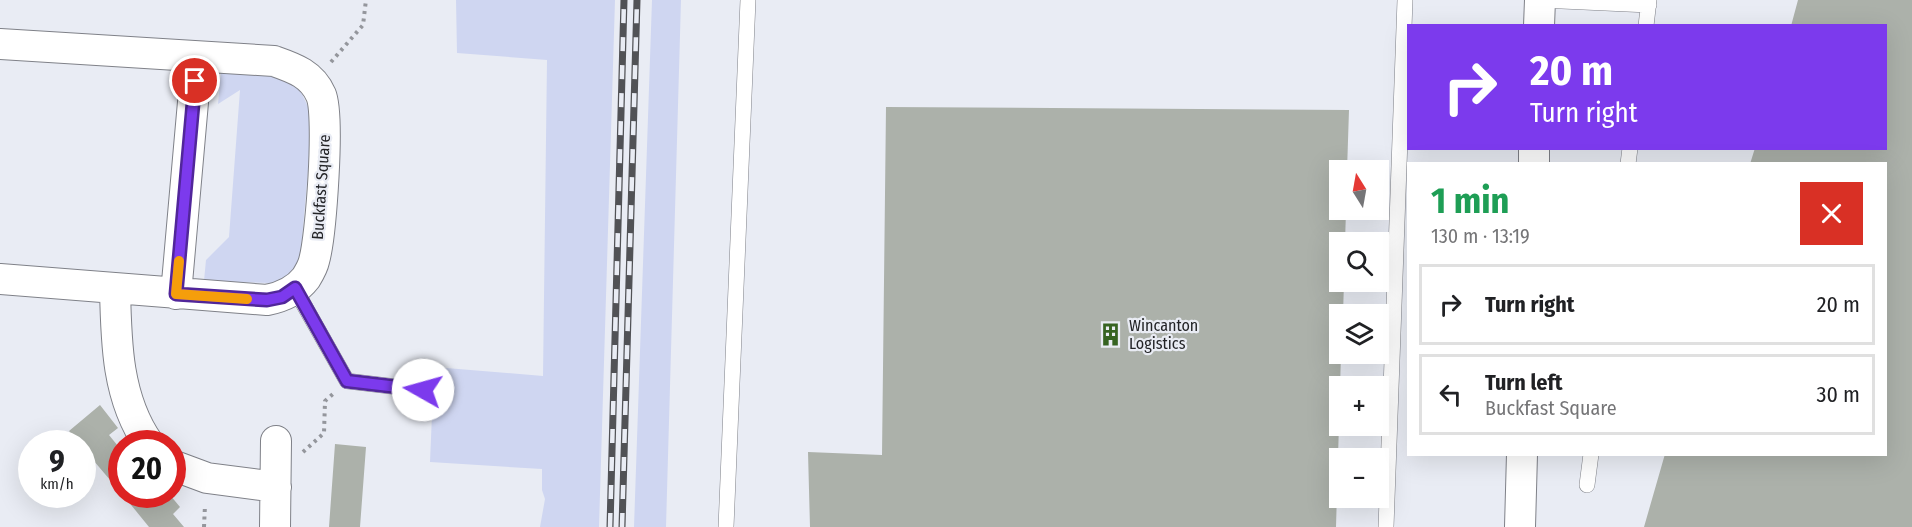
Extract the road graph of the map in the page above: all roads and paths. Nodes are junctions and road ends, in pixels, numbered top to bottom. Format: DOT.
graph roads {
  1 [pos="366,0"];
  2 [pos="748,0"];
  3 [pos="1405,0"];
  4 [pos="1540,0"];
  5 [pos="1649,2"];
  6 [pos="1539,24"];
  7 [pos="1646,24"];
  8 [pos="0,44"];
  9 [pos="197,57"];
  10 [pos="313,84"];
  11 [pos="0,279"];
  12 [pos="115,288"];
  13 [pos="295,288"];
  14 [pos="176,294"];
  15 [pos="347,381"];
  16 [pos="423,390"];
  17 [pos="141,430"];
  18 [pos="276,441"];
  19 [pos="1522,456"];
  20 [pos="1591,456"];
  21 [pos="186,470"];
  22 [pos="276,481"];
  23 [pos="1587,485"];
  24 [pos="275,527"];
  25 [pos="726,527"];
  26 [pos="1386,527"];
  27 [pos="1520,527"];
  1 -- 10 [label="path"];
  2 -- 25 [label="lane"];
  3 -- 26 [label="lane"];
  4 -- 5 [label="lane"];
  4 -- 6 [label="street"];
  5 -- 7 [label="lane"];
  8 -- 9 [label="street, Buckfast Square"];
  9 -- 10 [label="street, Buckfast Square"];
  9 -- 14 [label="street"];
  10 -- 13 [label="street, Buckfast Square"];
  11 -- 12 [label="street, Buckfast Square"];
  12 -- 14 [label="street, Buckfast Square"];
  12 -- 17 [label="street"];
  13 -- 14 [label="street, Buckfast Square"];
  13 -- 15 [label="lane"];
  15 -- 16 [label="lane"];
  15 -- 22 [label="path"];
  18 -- 22 [label="street"];
  19 -- 27 [label="street"];
  20 -- 23 [label="lane"];
  21 -- 22 [label="street"];
  22 -- 24 [label="street"];
}
